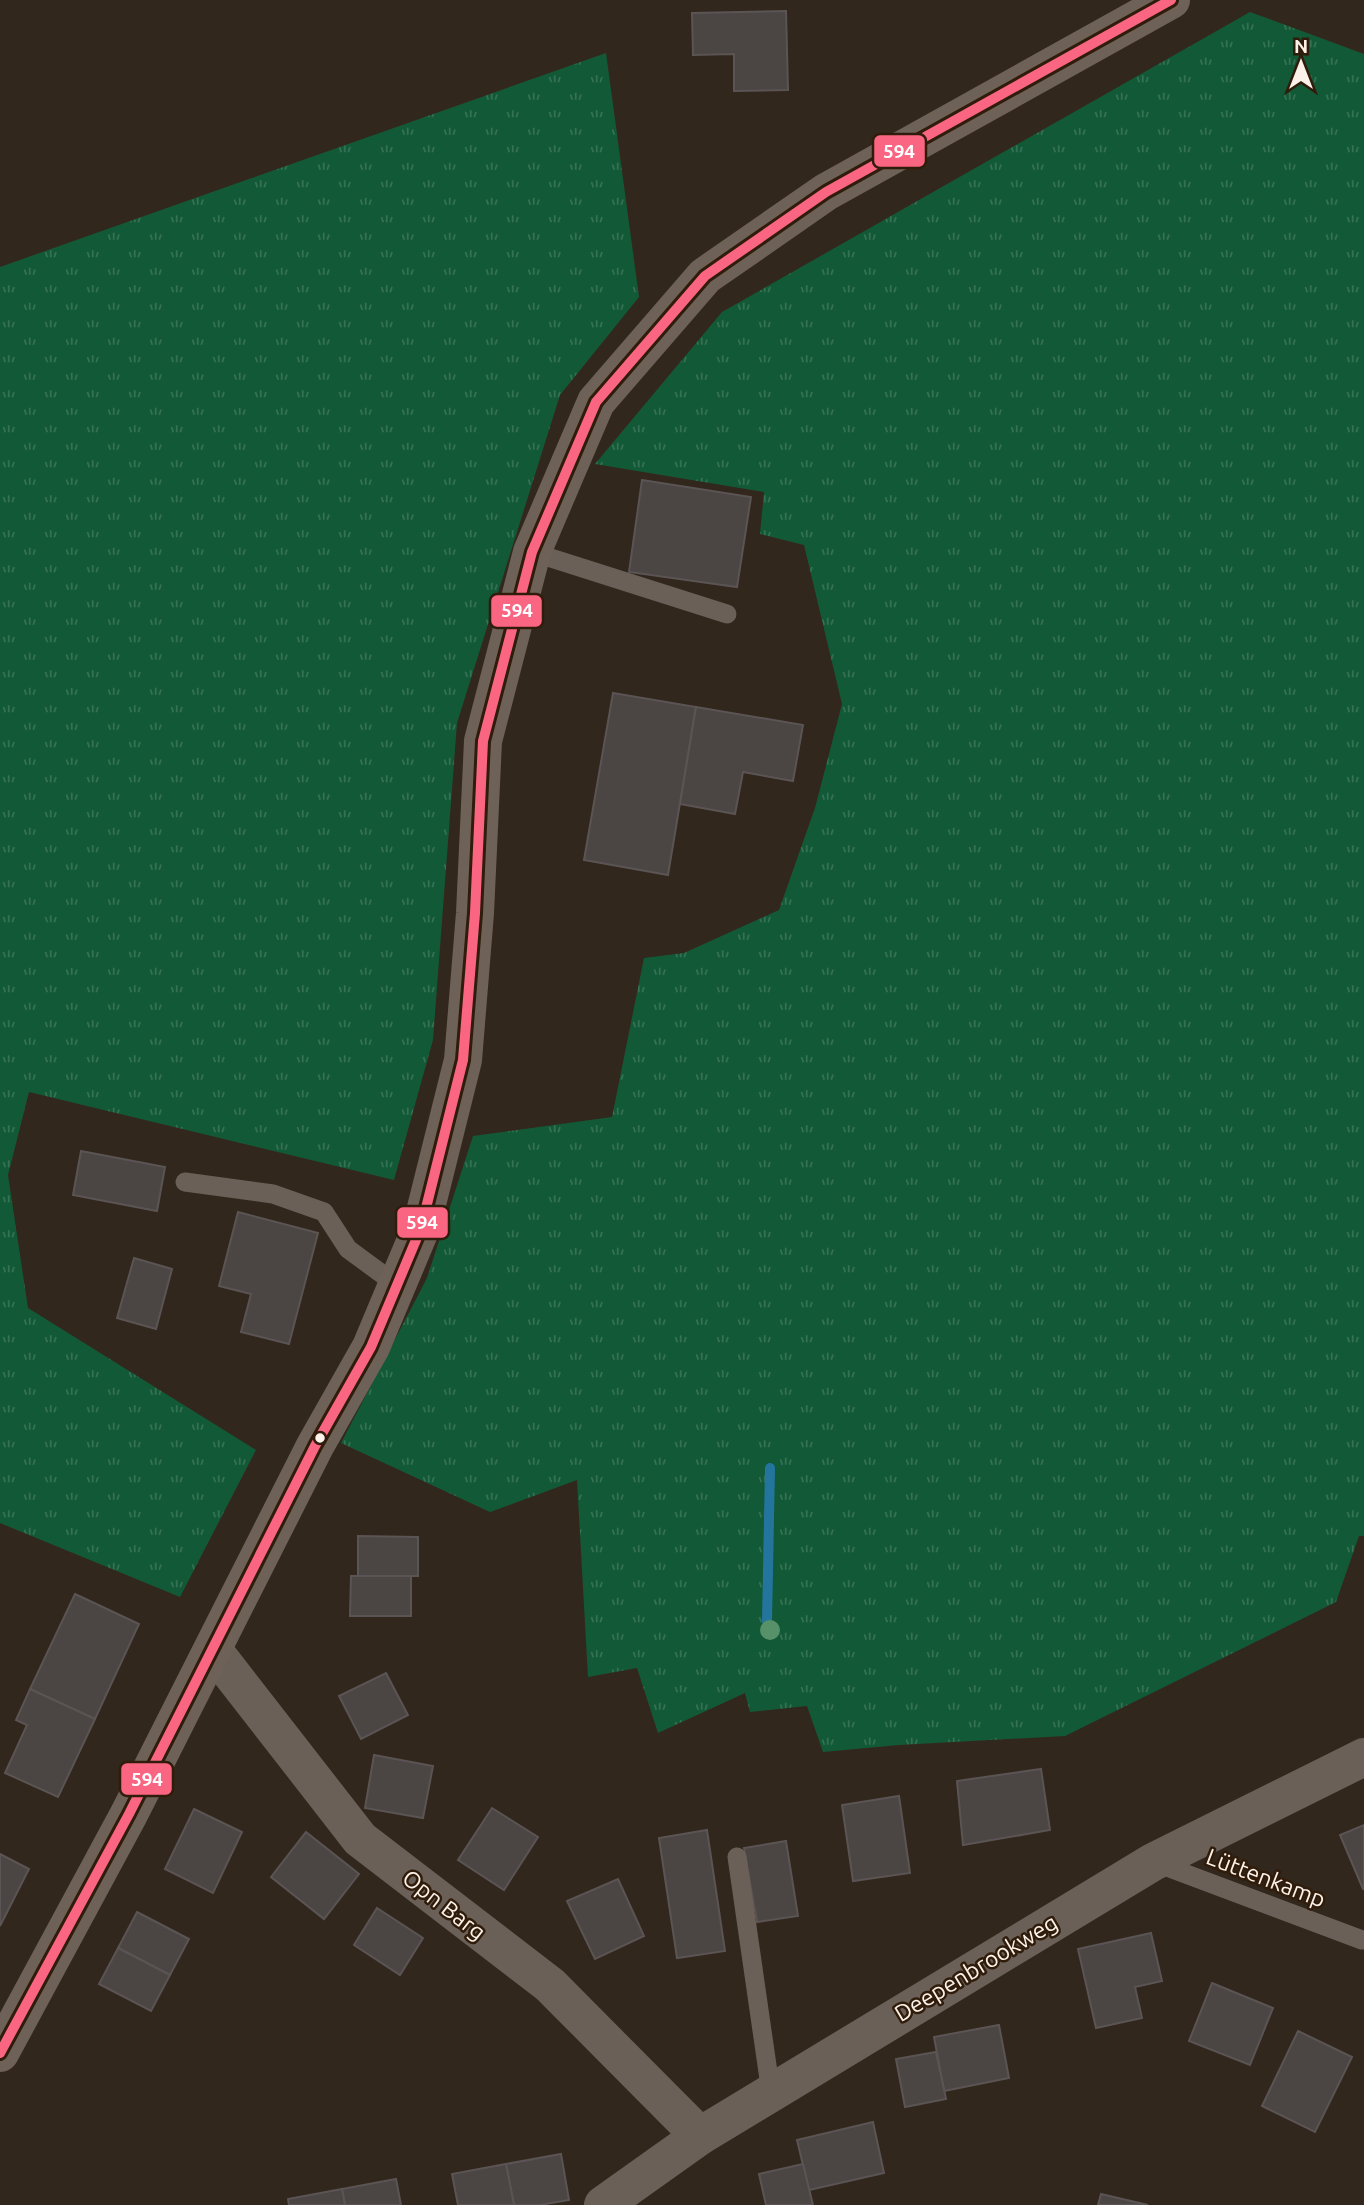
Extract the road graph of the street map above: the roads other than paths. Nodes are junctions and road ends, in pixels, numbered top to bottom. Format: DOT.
graph roads {
  1 [pos="1171,0"];
  2 [pos="532,552"];
  3 [pos="727,614"];
  4 [pos="185,1181"];
  5 [pos="397,1285"];
  6 [pos="213,1650"];
  7 [pos="1364,1757"];
  8 [pos="737,1857"];
  9 [pos="1153,1862"];
  10 [pos="1362,1940"];
  11 [pos="0,2053"];
  12 [pos="771,2093"];
  13 [pos="700,2136"];
  14 [pos="603,2205"];
  1 -- 2 [label="main road"];
  2 -- 3 [label="lane"];
  2 -- 5 [label="main road"];
  4 -- 5 [label="lane"];
  5 -- 6 [label="main road"];
  6 -- 11 [label="main road"];
  6 -- 13 [label="street, Opn Barg"];
  7 -- 9 [label="street, Deepenbrookweg"];
  8 -- 12 [label="lane"];
  9 -- 10 [label="lane, Lüttenkamp"];
  9 -- 12 [label="street, Deepenbrookweg"];
  12 -- 13 [label="street, Deepenbrookweg"];
  13 -- 14 [label="street, Deepenbrookweg"];
}
